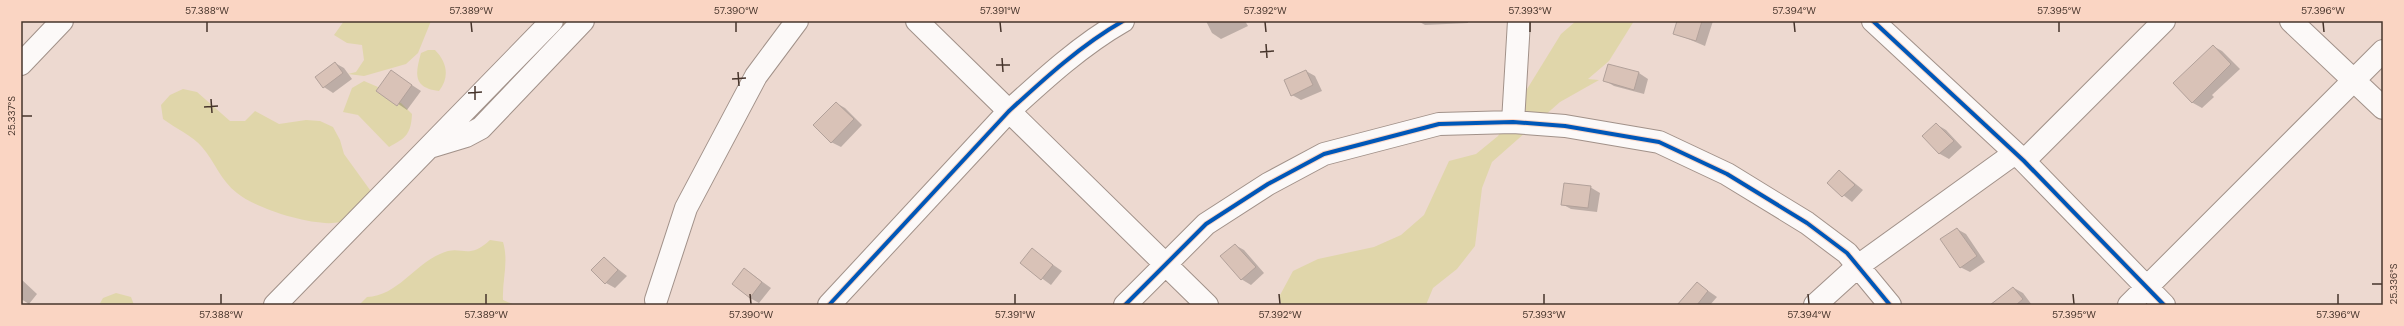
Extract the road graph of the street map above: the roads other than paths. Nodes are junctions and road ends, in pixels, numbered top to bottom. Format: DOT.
graph roads {
  1 [pos="62,21"];
  2 [pos="552,21"];
  3 [pos="583,21"];
  4 [pos="797,21"];
  5 [pos="917,21"];
  6 [pos="1122,21"];
  7 [pos="1518,21"];
  8 [pos="1873,21"];
  9 [pos="2164,21"];
  10 [pos="2291,21"];
  11 [pos="2383,51"];
  12 [pos="21,64"];
  13 [pos="2354,80"];
  14 [pos="2383,108"];
  15 [pos="1009,111"];
  16 [pos="1513,122"];
  17 [pos="430,147"];
  18 [pos="2020,157"];
  19 [pos="1166,264"];
  20 [pos="1858,266"];
  21 [pos="2147,287"];
  22 [pos="656,300"];
  23 [pos="275,305"];
  24 [pos="829,305"];
  25 [pos="1125,305"];
  26 [pos="1207,305"];
  27 [pos="1815,305"];
  28 [pos="1890,305"];
  29 [pos="2129,305"];
  30 [pos="2164,305"];
  1 -- 12 [label="street"];
  2 -- 17 [label="street"];
  3 -- 17 [label="street"];
  4 -- 22 [label="street"];
  5 -- 15 [label="street"];
  6 -- 15 [label="street"];
  7 -- 16 [label="street"];
  8 -- 18 [label="street"];
  9 -- 18 [label="street"];
  10 -- 13 [label="street"];
  11 -- 13 [label="street"];
  13 -- 14 [label="street"];
  13 -- 21 [label="street"];
  15 -- 19 [label="street"];
  15 -- 24 [label="street"];
  16 -- 19 [label="street"];
  16 -- 20 [label="street"];
  17 -- 23 [label="street"];
  18 -- 20 [label="street"];
  18 -- 21 [label="street"];
  19 -- 25 [label="street"];
  19 -- 26 [label="street"];
  20 -- 27 [label="street"];
  20 -- 28 [label="street"];
  21 -- 29 [label="street"];
  21 -- 30 [label="street"];
}
